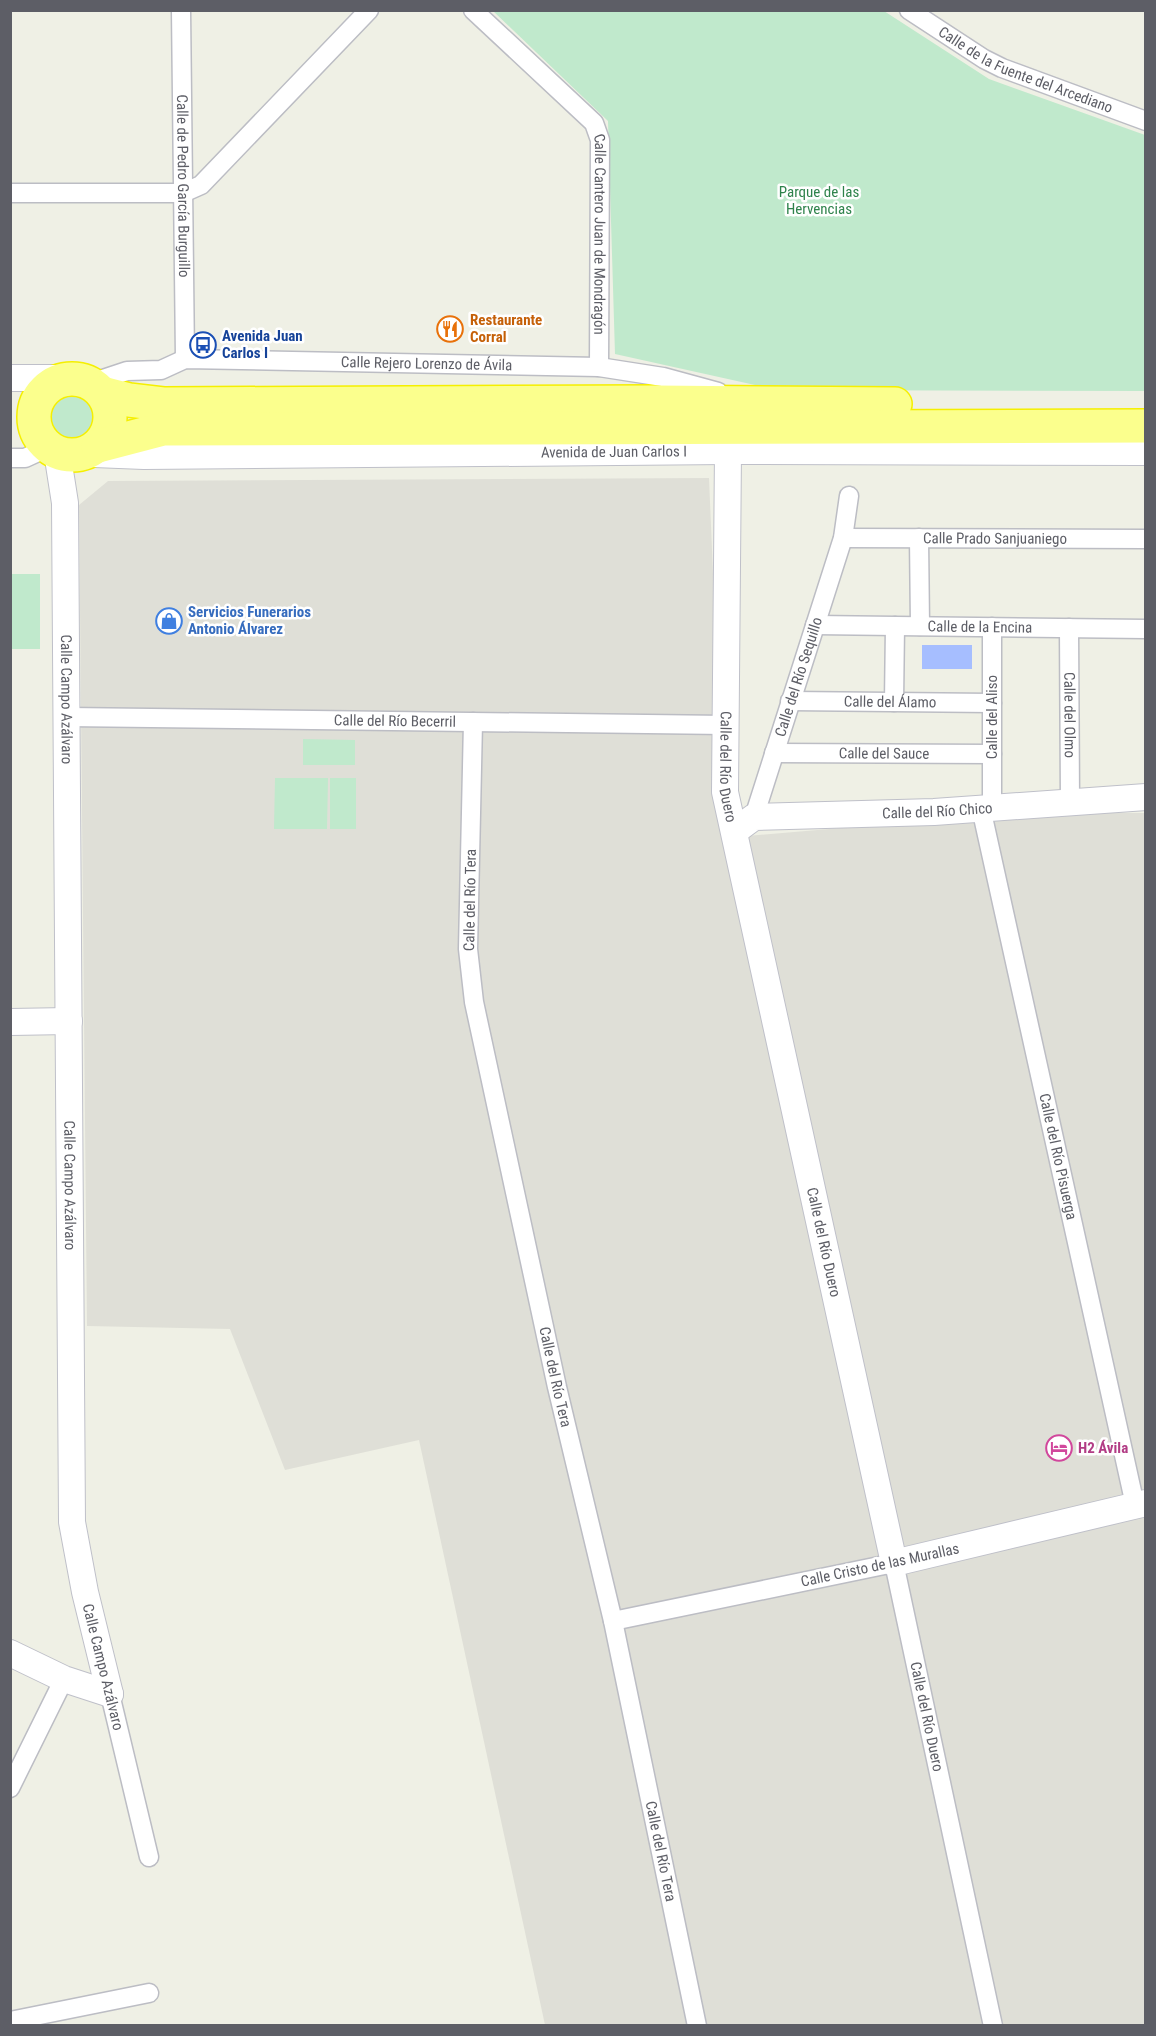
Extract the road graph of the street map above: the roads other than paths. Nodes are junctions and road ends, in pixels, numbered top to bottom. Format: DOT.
graph roads {
  1 [pos="181,10"];
  2 [pos="369,10"];
  3 [pos="473,10"];
  4 [pos="909,10"];
  5 [pos="1146,121"];
  6 [pos="10,193"];
  7 [pos="183,193"];
  8 [pos="185,359"];
  9 [pos="598,368"];
  10 [pos="10,378"];
  11 [pos="87,385"];
  12 [pos="24,400"];
  13 [pos="1146,403"];
  14 [pos="764,404"];
  15 [pos="1146,426"];
  16 [pos="60,446"];
  17 [pos="729,451"];
  18 [pos="1146,452"];
  19 [pos="10,458"];
  20 [pos="849,496"];
  21 [pos="843,538"];
  22 [pos="919,538"];
  23 [pos="1146,539"];
  24 [pos="815,625"];
  25 [pos="895,626"];
  26 [pos="920,626"];
  27 [pos="992,627"];
  28 [pos="1069,628"];
  29 [pos="1146,629"];
  30 [pos="790,702"];
  31 [pos="894,702"];
  32 [pos="992,703"];
  33 [pos="67,717"];
  34 [pos="473,722"];
  35 [pos="726,725"];
  36 [pos="774,753"];
  37 [pos="992,754"];
  38 [pos="1146,797"];
  39 [pos="1070,802"];
  40 [pos="987,808"];
  41 [pos="744,824"];
  42 [pos="69,1021"];
  43 [pos="10,1022"];
  44 [pos="1140,1504"];
  45 [pos="894,1563"];
  46 [pos="613,1621"];
  47 [pos="10,1653"];
  48 [pos="64,1679"];
  49 [pos="110,1694"];
  50 [pos="10,1788"];
  51 [pos="149,1857"];
  52 [pos="149,1993"];
  53 [pos="10,2020"];
  54 [pos="697,2025"];
  55 [pos="993,2025"];
  1 -- 7 [label="street, Calle de Pedro García Burguillo"];
  2 -- 7 [label="street"];
  3 -- 9 [label="street, Calle Cantero Juan de Mondragón"];
  4 -- 5 [label="street, Calle de la Fuente del Arcediano"];
  6 -- 7 [label="street"];
  7 -- 8 [label="street, Calle de Pedro García Burguillo"];
  8 -- 9 [label="street, Calle Rejero Lorenzo de Ávila"];
  8 -- 11 [label="street, Calle Rejero Lorenzo de Ávila"];
  9 -- 14 [label="street, Calle Rejero Lorenzo de Ávila"];
  10 -- 11 [label="street"];
  11 -- 12 [label="highway"];
  11 -- 14 [label="highway"];
  11 -- 16 [label="highway"];
  12 -- 16 [label="highway"];
  13 -- 14 [label="highway"];
  15 -- 16 [label="highway, Avenida de Juan Carlos I"];
  16 -- 17 [label="street, Avenida de Juan Carlos I"];
  16 -- 19 [label="street, Avenida de Juan Carlos I"];
  16 -- 33 [label="street, Calle Campo Azálvaro"];
  17 -- 18 [label="street, Avenida de Juan Carlos I"];
  17 -- 35 [label="street, Calle del Río Duero"];
  20 -- 21 [label="street, Calle del Río Sequillo"];
  21 -- 22 [label="street, Calle Prado Sanjuaniego"];
  21 -- 24 [label="street, Calle del Río Sequillo"];
  22 -- 23 [label="street, Calle Prado Sanjuaniego"];
  22 -- 26 [label="street"];
  24 -- 25 [label="street, Calle de la Encina"];
  24 -- 30 [label="street, Calle del Río Sequillo"];
  25 -- 26 [label="street, Calle de la Encina"];
  25 -- 31 [label="street"];
  26 -- 27 [label="street, Calle de la Encina"];
  27 -- 28 [label="street, Calle de la Encina"];
  27 -- 32 [label="street, Calle del Aliso"];
  28 -- 29 [label="street, Calle de la Encina"];
  28 -- 39 [label="street, Calle del Olmo"];
  30 -- 31 [label="street, Calle del Álamo"];
  30 -- 36 [label="street, Calle del Río Sequillo"];
  31 -- 32 [label="street, Calle del Álamo"];
  32 -- 37 [label="street, Calle del Aliso"];
  33 -- 34 [label="street, Calle del Río Becerril"];
  33 -- 42 [label="street, Calle Campo Azálvaro"];
  34 -- 35 [label="street, Calle del Río Becerril"];
  34 -- 46 [label="street, Calle del Río Tera"];
  35 -- 41 [label="street, Calle del Río Duero"];
  36 -- 37 [label="street, Calle del Sauce"];
  36 -- 41 [label="street, Calle del Río Sequillo"];
  37 -- 40 [label="street, Calle del Aliso"];
  38 -- 39 [label="street, Calle del Río Chico"];
  39 -- 40 [label="street, Calle del Río Chico"];
  40 -- 41 [label="street, Calle del Río Chico"];
  40 -- 44 [label="street, Calle del Río Pisuerga"];
  41 -- 45 [label="street, Calle del Río Duero"];
  42 -- 43 [label="street"];
  42 -- 49 [label="street, Calle Campo Azálvaro"];
  44 -- 45 [label="street, Calle Cristo de las Murallas"];
  45 -- 46 [label="street, Calle Cristo de las Murallas"];
  45 -- 55 [label="street, Calle del Río Duero"];
  46 -- 54 [label="street, Calle del Río Tera"];
  47 -- 48 [label="street"];
  48 -- 49 [label="street"];
  48 -- 50 [label="street"];
  49 -- 51 [label="street, Calle Campo Azálvaro"];
  52 -- 53 [label="street"];
}
